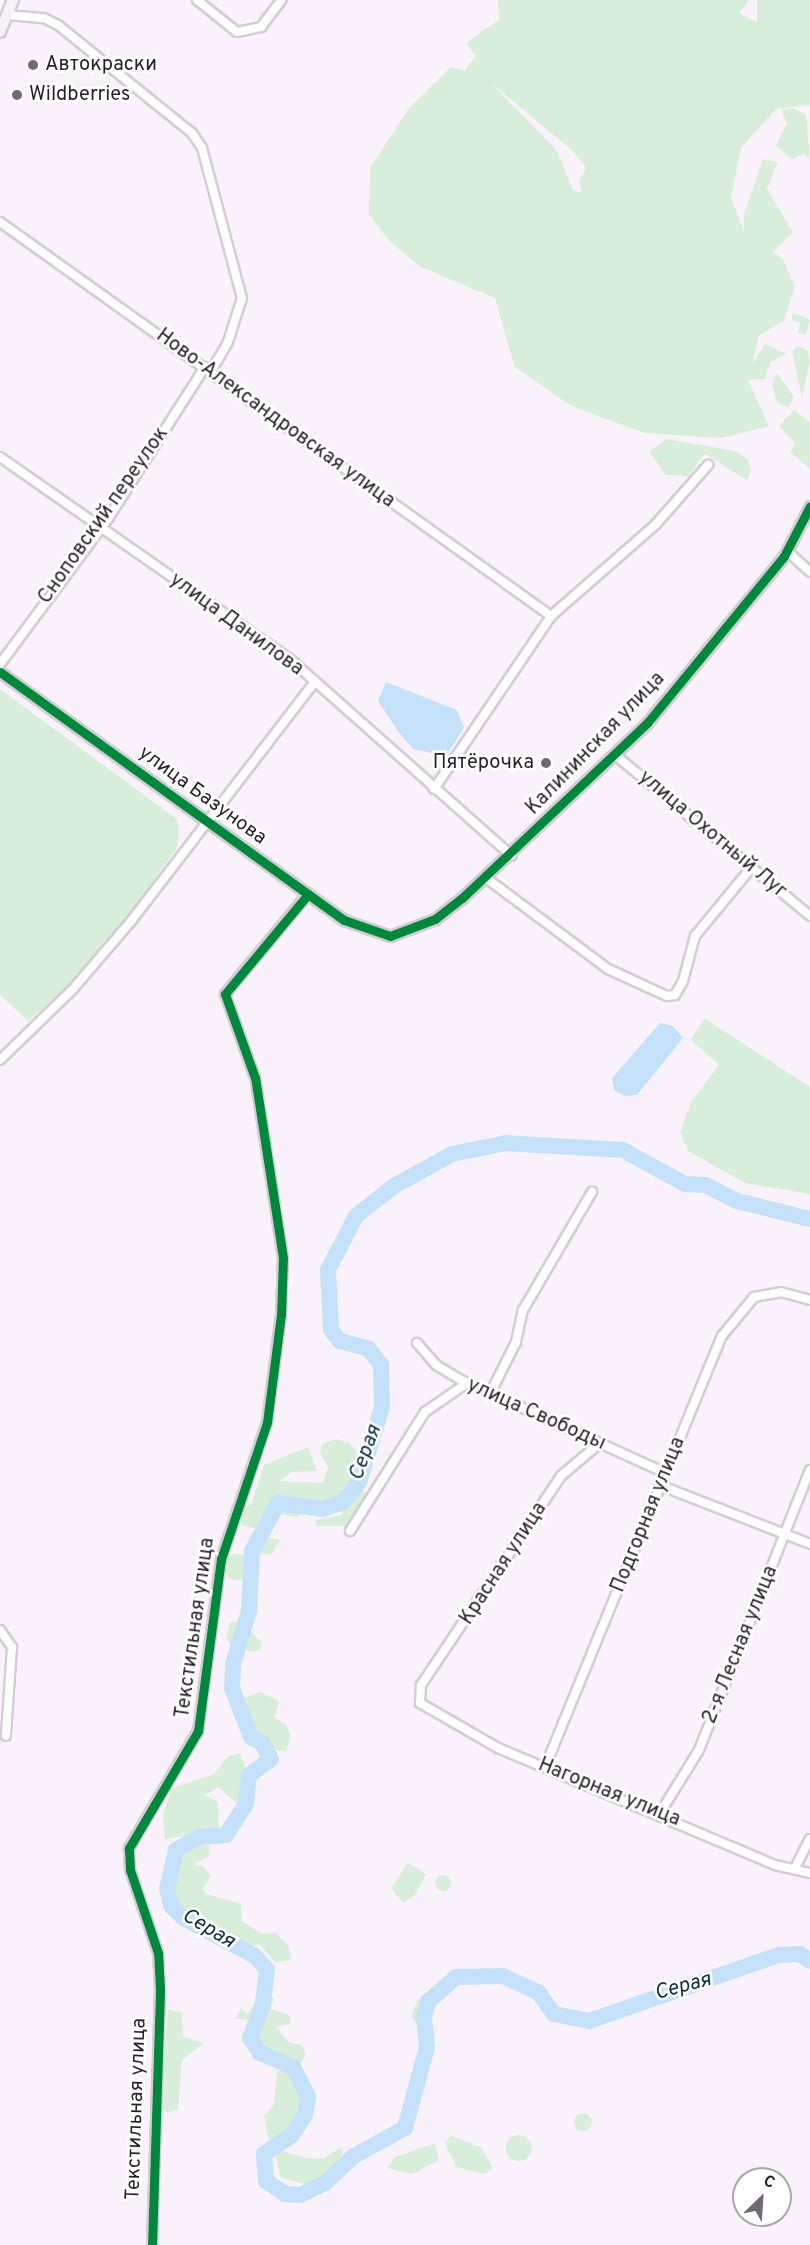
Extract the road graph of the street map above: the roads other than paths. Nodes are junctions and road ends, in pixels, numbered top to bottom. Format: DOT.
graph roads {
  1 [pos="13,0"];
  2 [pos="197,0"];
  3 [pos="281,0"];
  4 [pos="7,15"];
  5 [pos="0,32"];
  6 [pos="0,222"];
  7 [pos="208,369"];
  8 [pos="0,457"];
  9 [pos="708,465"];
  10 [pos="810,506"];
  11 [pos="99,528"];
  12 [pos="787,551"];
  13 [pos="810,572"];
  14 [pos="551,616"];
  15 [pos="0,664"];
  16 [pos="0,672"];
  17 [pos="314,683"];
  18 [pos="615,755"];
  19 [pos="434,789"];
  20 [pos="208,822"];
  21 [pos="512,856"];
  22 [pos="752,868"];
  23 [pos="486,878"];
  24 [pos="308,894"];
  25 [pos="810,916"];
  26 [pos="390,936"];
  27 [pos="0,1060"];
  28 [pos="592,1192"];
  29 [pos="810,1300"];
  30 [pos="417,1343"];
  31 [pos="467,1383"];
  32 [pos="490,1394"];
  33 [pos="600,1443"];
  34 [pos="810,1470"];
  35 [pos="665,1473"];
  36 [pos="659,1485"];
  37 [pos="350,1531"];
  38 [pos="784,1534"];
  39 [pos="810,1544"];
  40 [pos="0,1630"];
  41 [pos="418,1695"];
  42 [pos="6,1736"];
  43 [pos="545,1767"];
  44 [pos="660,1813"];
  45 [pos="810,1839"];
  46 [pos="796,1866"];
  47 [pos="810,1873"];
  48 [pos="152,2245"];
  1 -- 4 [label="main road"];
  2 -- 3 [label="street"];
  4 -- 5 [label="main road"];
  4 -- 7 [label="street, Сноповский переулок"];
  6 -- 7 [label="street, Ново-Александровская улица"];
  7 -- 11 [label="street, Сноповский переулок"];
  7 -- 14 [label="street, Ново-Александровская улица"];
  8 -- 11 [label="street, улица Данилова"];
  9 -- 14 [label="street"];
  10 -- 12 [label="street, Калининская улица"];
  11 -- 15 [label="street, Сноповский переулок"];
  11 -- 17 [label="street, улица Данилова"];
  12 -- 13 [label="street"];
  12 -- 18 [label="street, Калининская улица"];
  14 -- 19 [label="street"];
  16 -- 20 [label="street, улица Базунова"];
  17 -- 19 [label="street, улица Данилова"];
  17 -- 20 [label="street"];
  18 -- 21 [label="street, Калининская улица"];
  18 -- 22 [label="street, улица Охотный Луг"];
  19 -- 21 [label="street, улица Данилова"];
  20 -- 24 [label="street, улица Базунова"];
  20 -- 27 [label="street"];
  21 -- 23 [label="street, Калининская улица"];
  22 -- 23 [label="street"];
  22 -- 25 [label="street, улица Охотный Луг"];
  23 -- 26 [label="street, Калининская улица"];
  24 -- 26 [label="street, улица Базунова"];
  24 -- 48 [label="street, Текстильная улица"];
  28 -- 32 [label="street"];
  29 -- 35 [label="street, Подгорная улица"];
  30 -- 31 [label="street, улица Свободы"];
  31 -- 32 [label="street, улица Свободы"];
  31 -- 37 [label="street"];
  32 -- 33 [label="street, улица Свободы"];
  33 -- 35 [label="street, улица Свободы"];
  33 -- 41 [label="street, Красная улица"];
  34 -- 38 [label="street, 2-я Лесная улица"];
  35 -- 36 [label="street, Подгорная улица"];
  36 -- 38 [label="street"];
  36 -- 43 [label="street, Подгорная улица"];
  38 -- 39 [label="street"];
  38 -- 44 [label="street, 2-я Лесная улица"];
  40 -- 42 [label="street"];
  41 -- 43 [label="street, Нагорная улица"];
  43 -- 44 [label="street, Нагорная улица"];
  44 -- 46 [label="street, Нагорная улица"];
  45 -- 46 [label="street"];
  46 -- 47 [label="street, Нагорная улица"];
}
